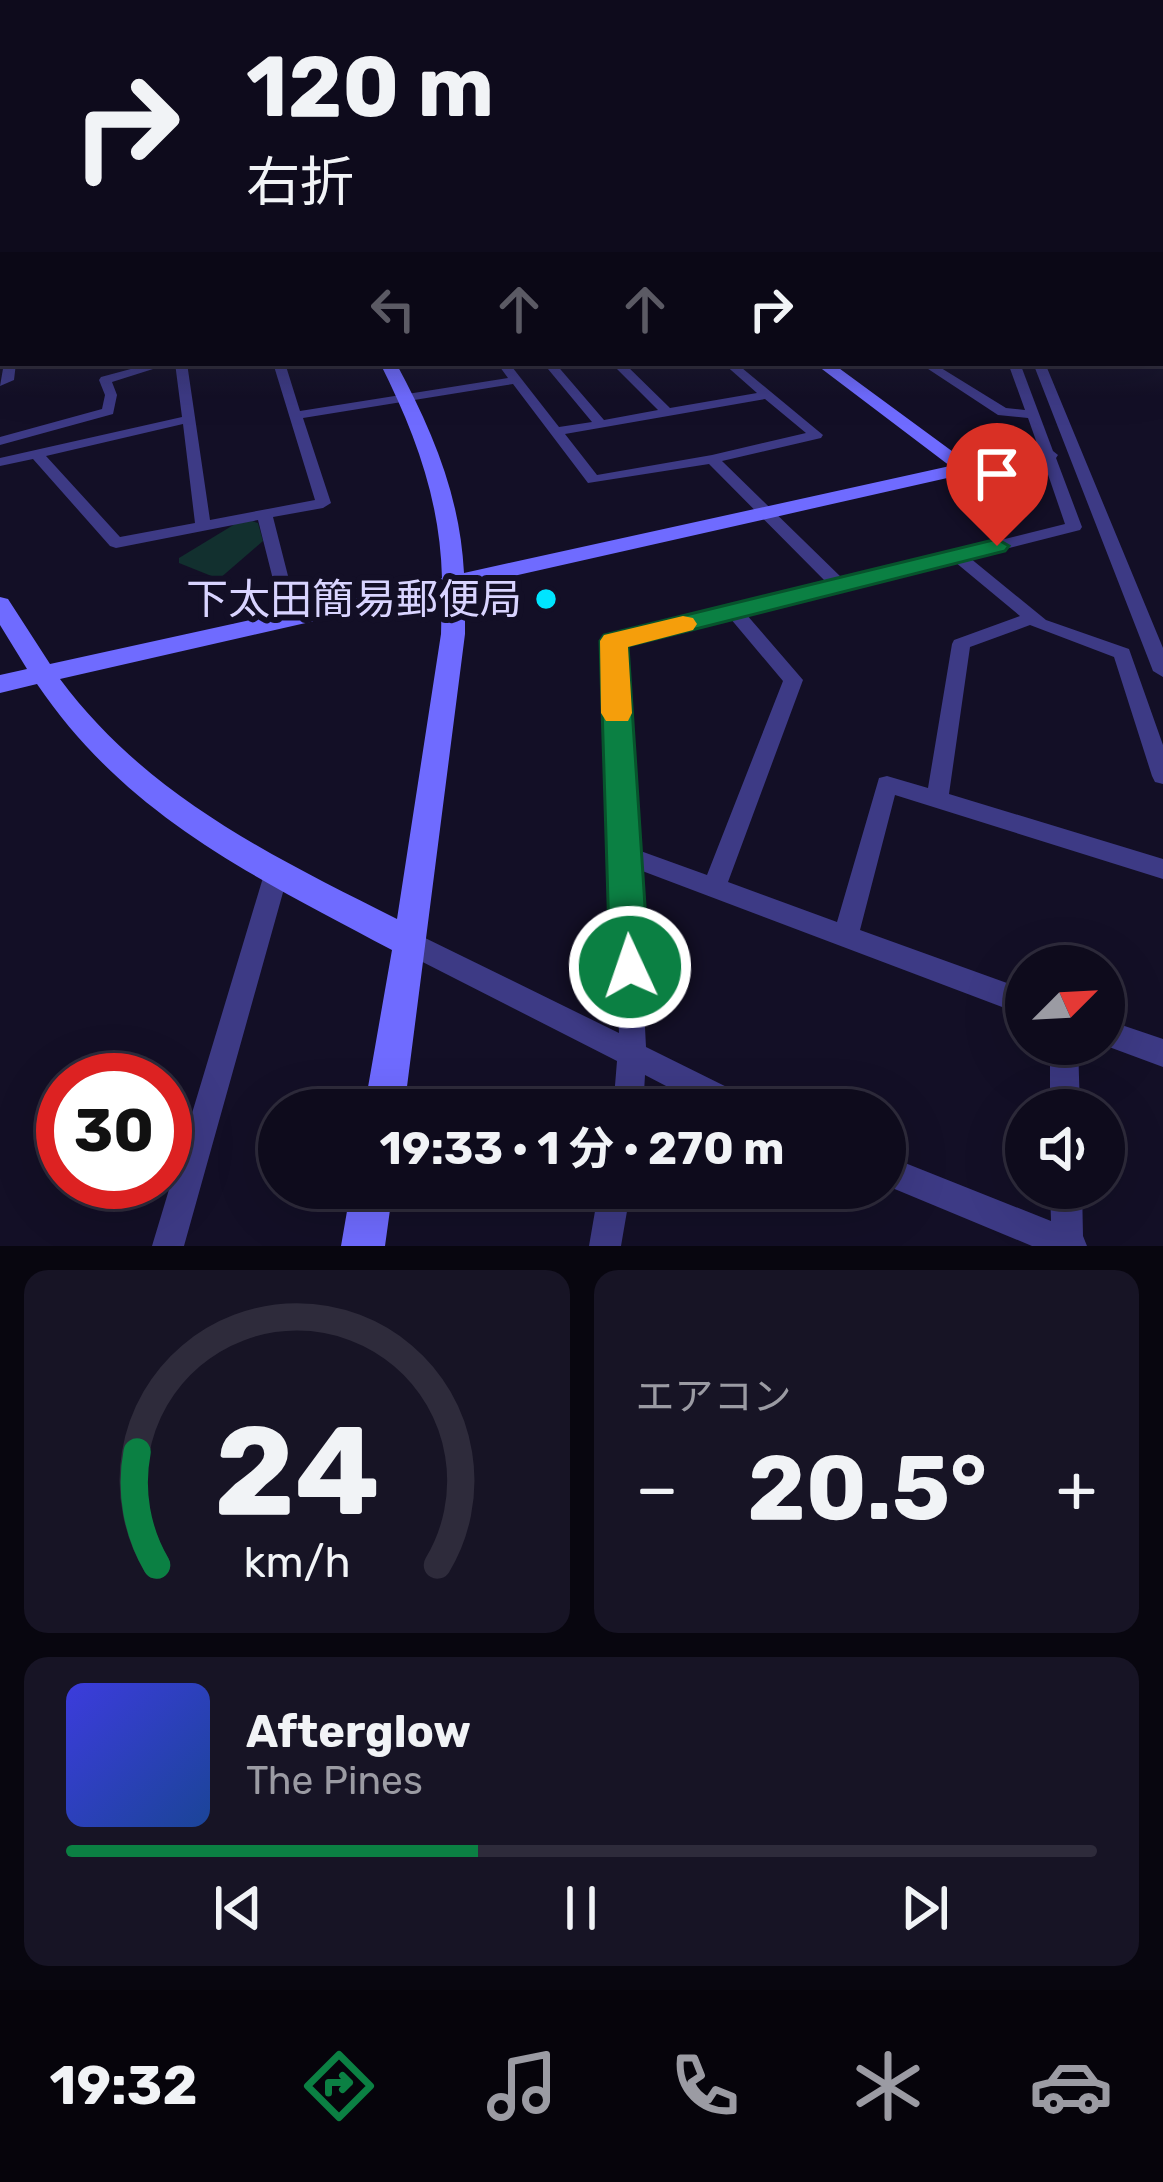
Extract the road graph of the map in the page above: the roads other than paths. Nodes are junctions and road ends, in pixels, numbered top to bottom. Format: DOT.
graph roads {
  1 [pos="155,366"];
  2 [pos="181,366"];
  3 [pos="280,366"];
  4 [pos="390,366"];
  5 [pos="505,366"];
  6 [pos="551,366"];
  7 [pos="620,366"];
  8 [pos="733,366"];
  9 [pos="826,366"];
  10 [pos="930,366"];
  11 [pos="1015,366"];
  12 [pos="1040,366"];
  13 [pos="517,380"];
  14 [pos="767,394"];
  15 [pos="406,398"];
  16 [pos="667,412"];
  17 [pos="297,415"];
  18 [pos="1034,415"];
  19 [pos="189,419"];
  20 [pos="601,424"];
  21 [pos="556,432"];
  22 [pos="0,441"];
  23 [pos="36,453"];
  24 [pos="1051,455"];
  25 [pos="712,459"];
  26 [pos="0,462"];
  27 [pos="965,468"];
  28 [pos="767,514"];
  29 [pos="265,515"];
  30 [pos="202,526"];
  31 [pos="958,556"];
  32 [pos="455,583"];
  33 [pos="839,585"];
  34 [pos="0,604"];
  35 [pos="735,612"];
  36 [pos="1032,618"];
  37 [pos="290,619"];
  38 [pos="1163,671"];
  39 [pos="41,674"];
  40 [pos="0,683"];
  41 [pos="1163,776"];
  42 [pos="937,799"];
  43 [pos="623,854"];
  44 [pos="1163,869"];
  45 [pos="277,872"];
  46 [pos="715,886"];
  47 [pos="846,934"];
  48 [pos="410,944"];
  49 [pos="1005,996"];
  50 [pos="1125,1039"];
  51 [pos="1163,1053"];
  52 [pos="634,1058"];
  53 [pos="387,1089"];
  54 [pos="630,1089"];
  55 [pos="699,1089"];
  56 [pos="906,1179"];
  57 [pos="369,1209"];
  58 [pos="611,1209"];
  59 [pos="1067,1209"];
  60 [pos="1069,1245"];
  61 [pos="168,1246"];
  62 [pos="364,1246"];
  63 [pos="604,1246"];
  1 -- 22 [label="street"];
  2 -- 19 [label="street"];
  3 -- 17 [label="street"];
  4 -- 15 [label="street"];
  5 -- 13 [label="street"];
  6 -- 20 [label="street"];
  7 -- 16 [label="street"];
  8 -- 14 [label="street"];
  9 -- 27 [label="street"];
  10 -- 18 [label="street"];
  11 -- 18 [label="street"];
  12 -- 38 [label="street"];
  13 -- 15 [label="street"];
  13 -- 21 [label="street"];
  14 -- 16 [label="street"];
  14 -- 25 [label="street"];
  15 -- 17 [label="street"];
  15 -- 32 [label="street"];
  16 -- 20 [label="street"];
  17 -- 29 [label="street"];
  18 -- 24 [label="street"];
  19 -- 23 [label="street"];
  19 -- 30 [label="street"];
  20 -- 21 [label="street"];
  21 -- 25 [label="street"];
  23 -- 26 [label="street"];
  23 -- 30 [label="street"];
  24 -- 27 [label="street"];
  24 -- 31 [label="street"];
  25 -- 28 [label="street"];
  27 -- 28 [label="street"];
  28 -- 32 [label="street"];
  28 -- 33 [label="street"];
  29 -- 30 [label="street"];
  29 -- 37 [label="street"];
  31 -- 33 [label="street"];
  31 -- 36 [label="street"];
  32 -- 37 [label="street"];
  32 -- 48 [label="street"];
  33 -- 35 [label="street"];
  34 -- 39 [label="street"];
  35 -- 43 [label="street"];
  35 -- 46 [label="street"];
  36 -- 41 [label="street"];
  36 -- 42 [label="street"];
  37 -- 39 [label="street"];
  39 -- 40 [label="street"];
  39 -- 45 [label="street"];
  42 -- 44 [label="street"];
  42 -- 47 [label="street"];
  43 -- 46 [label="street"];
  43 -- 52 [label="street"];
  45 -- 48 [label="street"];
  45 -- 61 [label="street"];
  46 -- 47 [label="street"];
  47 -- 49 [label="street"];
  48 -- 52 [label="street"];
  48 -- 53 [label="street"];
  50 -- 51 [label="street"];
  52 -- 54 [label="street"];
  52 -- 55 [label="street"];
  56 -- 60 [label="street"];
  57 -- 62 [label="street"];
  58 -- 63 [label="street"];
  59 -- 60 [label="street"];
}
